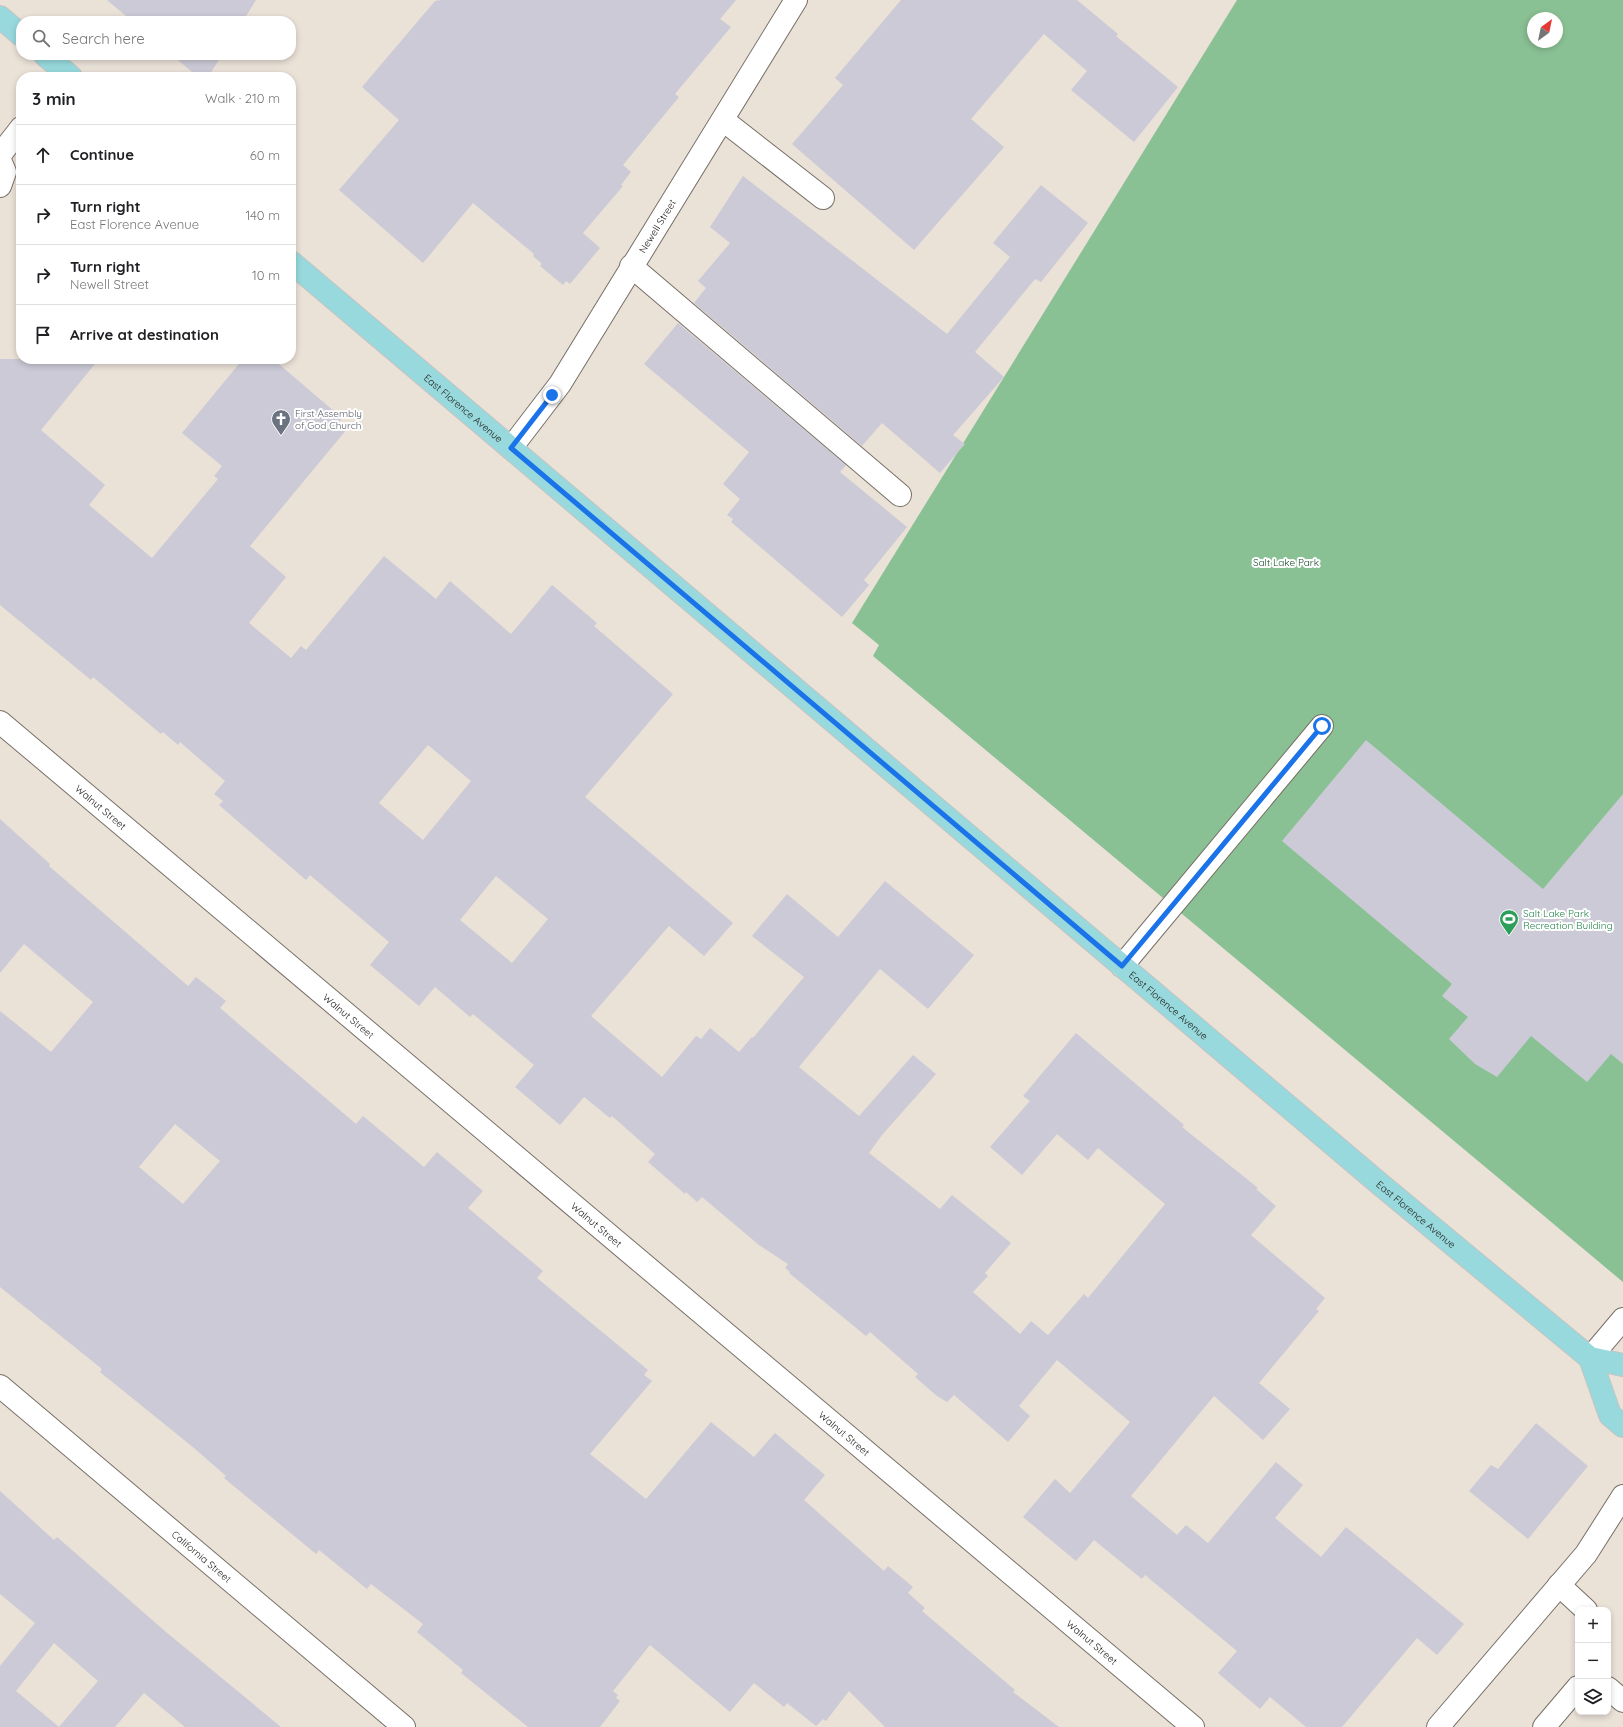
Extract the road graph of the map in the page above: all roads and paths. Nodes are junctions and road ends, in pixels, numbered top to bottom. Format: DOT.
graph roads {
  1 [pos="796,0"];
  2 [pos="0,17"];
  3 [pos="16,31"];
  4 [pos="50,60"];
  5 [pos="64,72"];
  6 [pos="723,120"];
  7 [pos="16,134"];
  8 [pos="0,155"];
  9 [pos="0,160"];
  10 [pos="0,186"];
  11 [pos="823,198"];
  12 [pos="296,266"];
  13 [pos="631,266"];
  14 [pos="511,448"];
  15 [pos="900,495"];
  16 [pos="0,722"];
  17 [pos="1322,726"];
  18 [pos="1122,966"];
  19 [pos="1623,1319"];
  20 [pos="1590,1358"];
  21 [pos="1623,1365"];
  22 [pos="0,1386"];
  23 [pos="1623,1426"];
  24 [pos="1623,1496"];
  25 [pos="1559,1586"];
  26 [pos="1583,1607"];
  27 [pos="1575,1691"];
  28 [pos="1611,1691"];
  29 [pos="1623,1701"];
  30 [pos="404,1727"];
  31 [pos="1193,1727"];
  32 [pos="1438,1727"];
  33 [pos="1544,1727"];
  1 -- 6 [label="street, Newell Street"];
  2 -- 3 [label="main road"];
  4 -- 5 [label="main road"];
  6 -- 11 [label="street"];
  6 -- 13 [label="street, Newell Street"];
  7 -- 8 [label="street"];
  9 -- 10 [label="street"];
  12 -- 14 [label="main road, East Florence Avenue"];
  13 -- 14 [label="street, Newell Street"];
  13 -- 15 [label="street"];
  14 -- 18 [label="main road, East Florence Avenue"];
  16 -- 31 [label="street, Walnut Street"];
  17 -- 18 [label="street"];
  18 -- 20 [label="main road, East Florence Avenue"];
  19 -- 20 [label="street"];
  20 -- 21 [label="main road, East Florence Avenue"];
  20 -- 23 [label="main road"];
  22 -- 30 [label="street, California Street"];
  24 -- 25 [label="street"];
  25 -- 26 [label="street"];
  25 -- 32 [label="street"];
  27 -- 33 [label="street"];
  28 -- 29 [label="street"];
}
